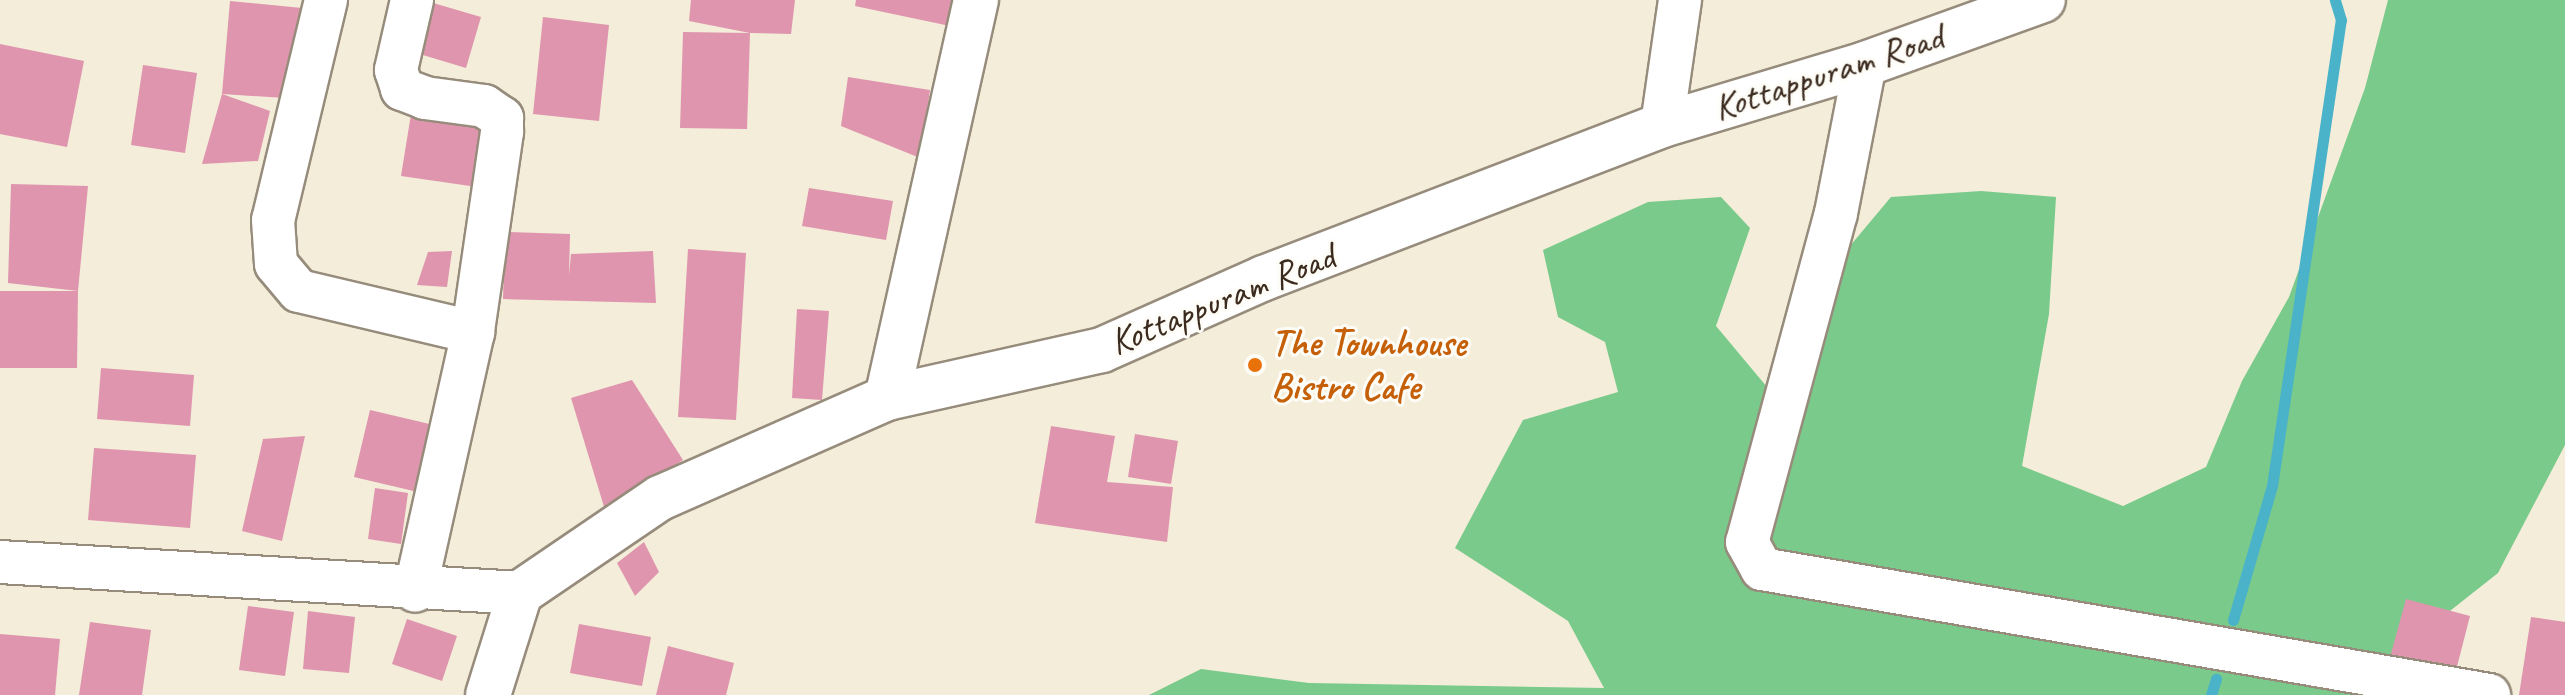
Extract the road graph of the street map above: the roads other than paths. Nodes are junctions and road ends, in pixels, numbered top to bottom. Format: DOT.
graph roads {
  1 [pos="326,0"];
  2 [pos="412,0"];
  3 [pos="976,0"];
  4 [pos="1680,0"];
  5 [pos="2043,0"];
  6 [pos="1865,64"];
  7 [pos="1662,125"];
  8 [pos="473,332"];
  9 [pos="887,398"];
  10 [pos="0,562"];
  11 [pos="415,591"];
  12 [pos="520,593"];
  13 [pos="488,695"];
  14 [pos="2489,695"];
  1 -- 8 [label="street"];
  2 -- 8 [label="street"];
  3 -- 9 [label="street"];
  4 -- 7 [label="street"];
  5 -- 6 [label="street, Kottappuram Road"];
  6 -- 7 [label="street, Kottappuram Road"];
  6 -- 14 [label="street"];
  7 -- 9 [label="street, Kottappuram Road"];
  8 -- 11 [label="street"];
  9 -- 12 [label="street, Kottappuram Road"];
  10 -- 11 [label="street"];
  11 -- 12 [label="street"];
  12 -- 13 [label="street"];
}
